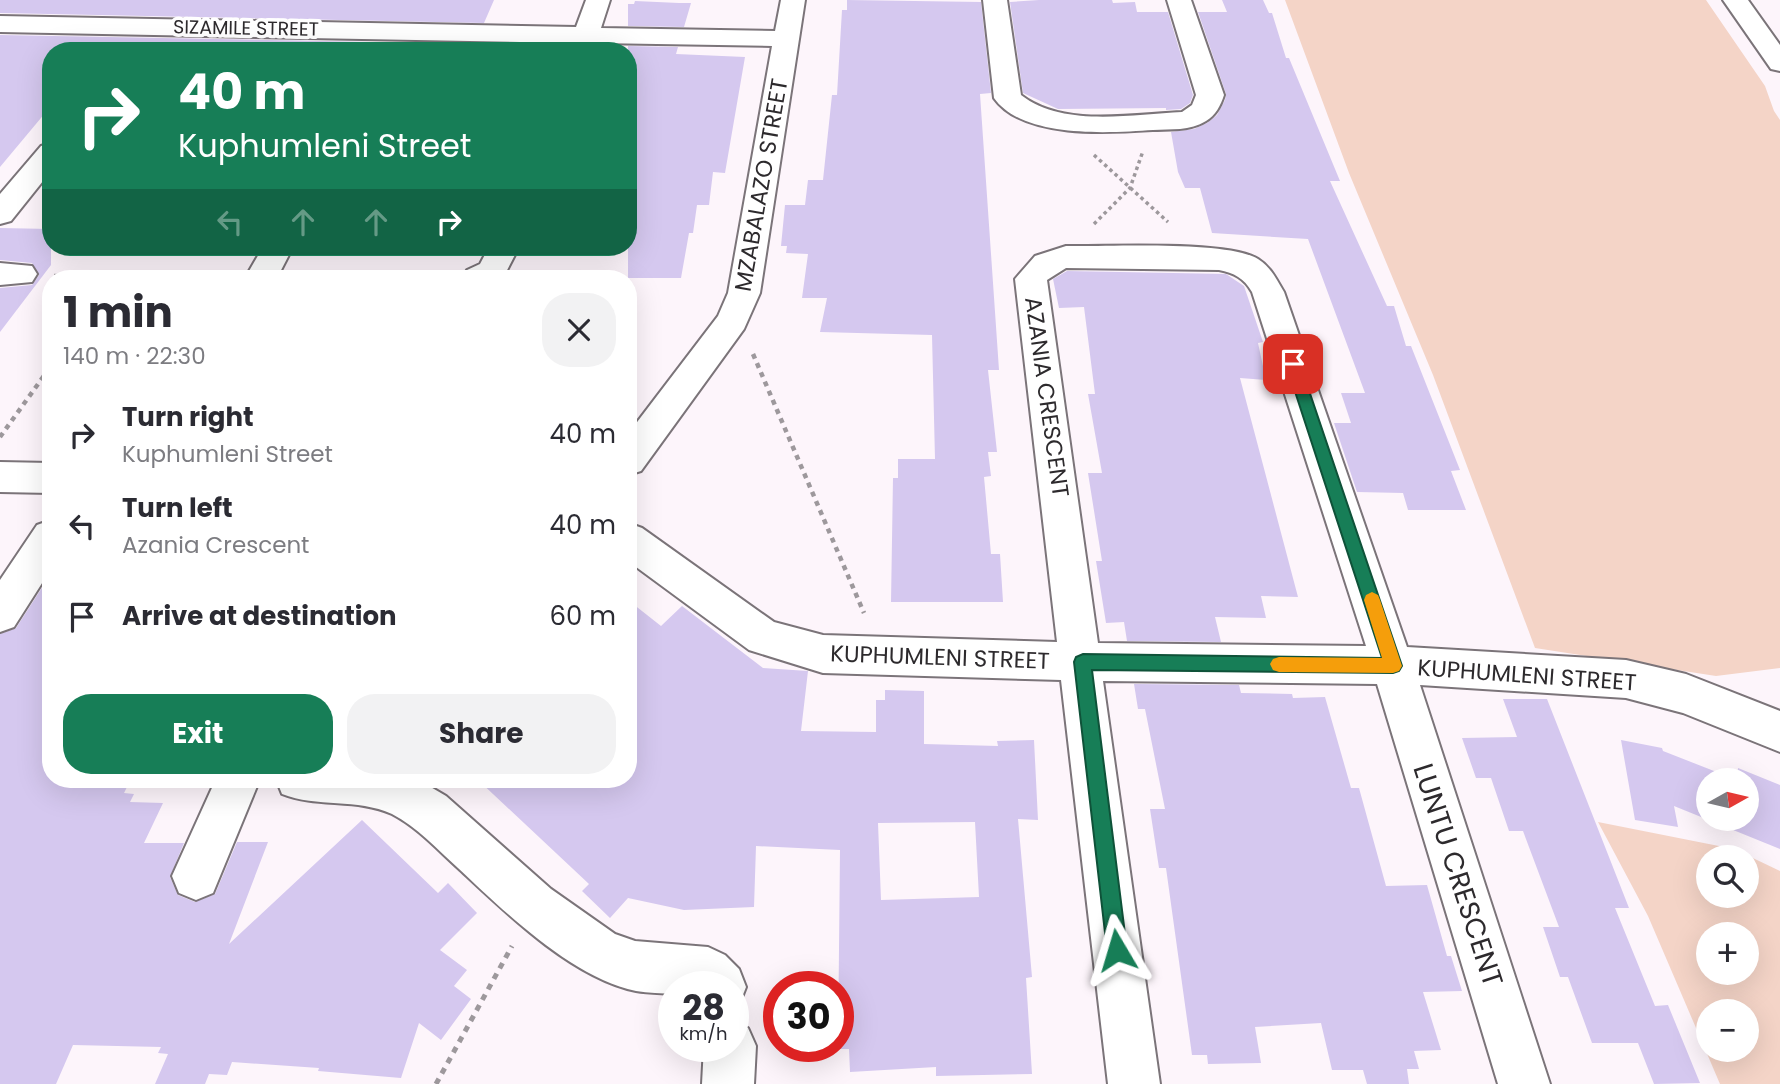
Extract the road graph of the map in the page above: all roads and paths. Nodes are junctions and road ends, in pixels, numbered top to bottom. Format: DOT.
graph roads {
  1 [pos="598,0"];
  2 [pos="793,0"];
  3 [pos="995,0"];
  4 [pos="1179,0"];
  5 [pos="1735,0"];
  6 [pos="0,23"];
  7 [pos="153,27"];
  8 [pos="398,31"];
  9 [pos="786,39"];
  10 [pos="330,41"];
  11 [pos="140,42"];
  12 [pos="567,42"];
  13 [pos="582,42"];
  14 [pos="633,42"];
  15 [pos="1780,63"];
  16 [pos="1151,120"];
  17 [pos="1092,153"];
  18 [pos="42,163"];
  19 [pos="1130,188"];
  20 [pos="0,214"];
  21 [pos="1177,230"];
  22 [pos="1084,256"];
  23 [pos="11,274"];
  24 [pos="42,275"];
  25 [pos="732,321"];
  26 [pos="42,379"];
  27 [pos="0,437"];
  28 [pos="637,448"];
  29 [pos="0,477"];
  30 [pos="42,478"];
  31 [pos="637,546"];
  32 [pos="42,550"];
  33 [pos="0,614"];
  34 [pos="865,656"];
  35 [pos="1083,662"];
  36 [pos="1393,666"];
  37 [pos="1780,732"];
  38 [pos="234,788"];
  39 [pos="381,788"];
  40 [pos="196,876"];
  41 [pos="534,906"];
  42 [pos="696,971"];
  43 [pos="730,1062"];
  44 [pos="436,1084"];
  45 [pos="729,1084"];
  46 [pos="1134,1084"];
  47 [pos="1524,1084"];
  1 -- 13 [label="street"];
  2 -- 9 [label="street, MZABALAZO STREET"];
  3 -- 16 [label="street"];
  4 -- 16 [label="street"];
  5 -- 15 [label="street"];
  6 -- 7 [label="street, SIZAMILE STREET"];
  7 -- 10 [label="street, SIZAMILE STREET"];
  7 -- 11 [label="street"];
  8 -- 10 [label="street, SIZAMILE STREET"];
  8 -- 12 [label="street, SIZAMILE STREET"];
  9 -- 14 [label="street, SIZAMILE STREET"];
  9 -- 25 [label="street, MZABALAZO STREET"];
  16 -- 19 [label="path"];
  17 -- 19 [label="path"];
  18 -- 20 [label="street"];
  19 -- 21 [label="path"];
  19 -- 22 [label="path"];
  22 -- 35 [label="street, AZANIA CRESCENT"];
  22 -- 36 [label="street, AZANIA CRESCENT"];
  23 -- 24 [label="path"];
  25 -- 28 [label="street, MZABALAZO STREET"];
  25 -- 34 [label="path"];
  26 -- 27 [label="path"];
  29 -- 30 [label="street"];
  31 -- 34 [label="street, KUPHUMLENI STREET"];
  32 -- 33 [label="street"];
  34 -- 35 [label="street, KUPHUMLENI STREET"];
  35 -- 36 [label="street, KUPHUMLENI STREET"];
  35 -- 46 [label="street"];
  36 -- 37 [label="street, KUPHUMLENI STREET"];
  36 -- 47 [label="street, LUNTU CRESCENT"];
  38 -- 40 [label="street"];
  39 -- 41 [label="street"];
  41 -- 42 [label="street"];
  41 -- 44 [label="path"];
  43 -- 45 [label="street"];
}
